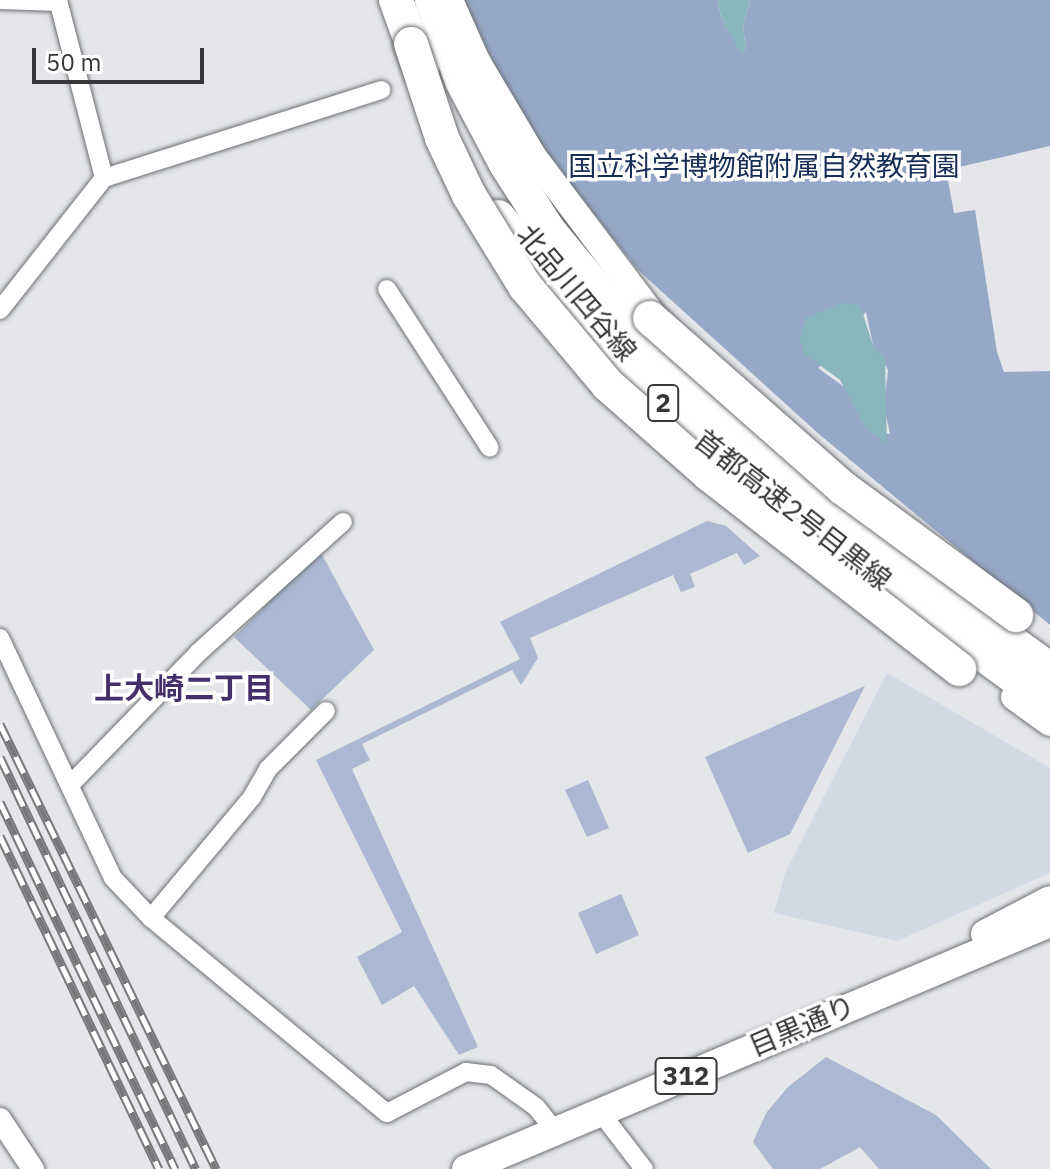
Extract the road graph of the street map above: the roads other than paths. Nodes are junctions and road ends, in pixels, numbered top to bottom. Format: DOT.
graph roads {
  1 [pos="0,0"];
  2 [pos="387,0"];
  3 [pos="396,0"];
  4 [pos="432,0"];
  5 [pos="450,0"];
  6 [pos="58,1"];
  7 [pos="444,35"];
  8 [pos="411,44"];
  9 [pos="381,90"];
  10 [pos="104,178"];
  11 [pos="387,289"];
  12 [pos="0,310"];
  13 [pos="490,448"];
  14 [pos="343,522"];
  15 [pos="0,638"];
  16 [pos="1050,643"];
  17 [pos="1050,650"];
  18 [pos="1050,670"];
  19 [pos="1050,703"];
  20 [pos="326,711"];
  21 [pos="1050,726"];
  22 [pos="70,785"];
  23 [pos="1050,900"];
  24 [pos="151,918"];
  25 [pos="1050,923"];
  26 [pos="905,982"];
  27 [pos="601,1113"];
  28 [pos="0,1119"];
  29 [pos="556,1132"];
  30 [pos="641,1168"];
  31 [pos="33,1169"];
  32 [pos="466,1169"];
  1 -- 6 [label="street"];
  2 -- 21 [label="main road, 北品川四谷線"];
  3 -- 8 [label="highway, 首都高速2号目黒線 / 2"];
  4 -- 7 [label="highway, 首都高速2号目黒線 / 2"];
  5 -- 17 [label="main road, 北品川四谷線"];
  6 -- 10 [label="street"];
  7 -- 16 [label="highway, bridge"];
  7 -- 18 [label="highway, 首都高速2号目黒線 / 2"];
  8 -- 19 [label="highway, 首都高速2号目黒線 / 2, bridge"];
  8 -- 21 [label="highway, bridge"];
  9 -- 10 [label="street"];
  10 -- 12 [label="street"];
  11 -- 13 [label="street"];
  14 -- 22 [label="street"];
  15 -- 22 [label="street"];
  20 -- 24 [label="street"];
  22 -- 24 [label="street"];
  23 -- 26 [label="main road"];
  24 -- 29 [label="street"];
  25 -- 26 [label="main road, 目黒通り / 312"];
  26 -- 27 [label="main road, 目黒通り / 312"];
  27 -- 29 [label="main road, 目黒通り / 312"];
  27 -- 30 [label="street"];
  28 -- 31 [label="street"];
  29 -- 32 [label="main road, 目黒通り / 312"];
}
